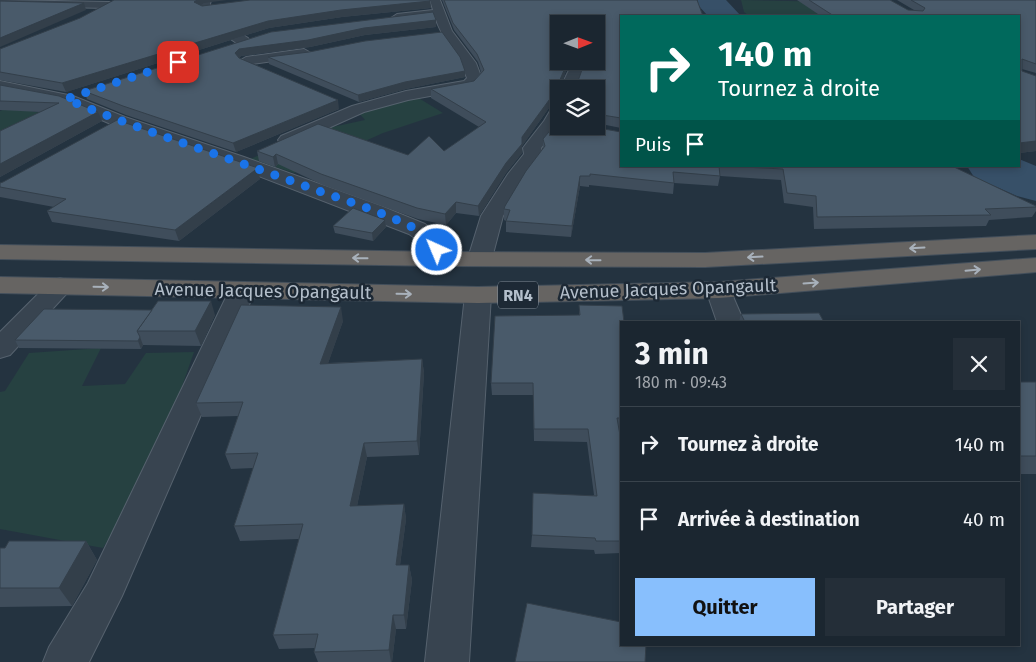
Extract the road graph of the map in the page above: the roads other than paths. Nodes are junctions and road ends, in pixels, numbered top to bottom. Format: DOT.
graph roads {
  1 [pos="0,3"];
  2 [pos="114,3"];
  3 [pos="208,5"];
  4 [pos="437,7"];
  5 [pos="86,17"];
  6 [pos="381,19"];
  7 [pos="446,32"];
  8 [pos="428,34"];
  9 [pos="318,51"];
  10 [pos="246,61"];
  11 [pos="272,72"];
  12 [pos="0,86"];
  13 [pos="85,93"];
  14 [pos="66,99"];
  15 [pos="341,102"];
  16 [pos="358,109"];
  17 [pos="119,121"];
  18 [pos="550,126"];
  19 [pos="102,130"];
  20 [pos="271,146"];
  21 [pos="1036,242"];
  22 [pos="0,252"];
  23 [pos="480,258"];
  24 [pos="443,259"];
  25 [pos="1036,265"];
  26 [pos="0,285"];
  27 [pos="60,286"];
  28 [pos="719,290"];
  29 [pos="242,291"];
  30 [pos="478,296"];
  31 [pos="731,321"];
  32 [pos="0,350"];
  33 [pos="65,662"];
  34 [pos="447,662"];
  1 -- 2 [label="street"];
  2 -- 5 [label="street"];
  3 -- 10 [label="street"];
  4 -- 6 [label="street"];
  4 -- 7 [label="street"];
  7 -- 8 [label="street"];
  7 -- 16 [label="street"];
  9 -- 10 [label="street"];
  10 -- 11 [label="street"];
  12 -- 14 [label="street"];
  13 -- 14 [label="street"];
  14 -- 17 [label="street"];
  15 -- 16 [label="street"];
  16 -- 20 [label="street"];
  17 -- 19 [label="street"];
  17 -- 24 [label="street"];
  18 -- 23 [label="street"];
  21 -- 23 [label="highway, Avenue Jacques Opangault / RN4, one-way"];
  24 -- 22 [label="highway, Avenue Jacques Opangault / RN4, one-way"];
  23 -- 24 [label="highway, Avenue Jacques Opangault / RN4"];
  28 -- 25 [label="highway, Avenue Jacques Opangault / RN4, one-way"];
  26 -- 27 [label="highway, Avenue Jacques Opangault / RN4"];
  27 -- 29 [label="highway, Avenue Jacques Opangault / RN4, one-way"];
  27 -- 32 [label="street"];
  28 -- 30 [label="highway, Avenue Jacques Opangault / RN4"];
  28 -- 31 [label="street"];
  29 -- 30 [label="highway, Avenue Jacques Opangault / RN4, one-way"];
  29 -- 33 [label="street"];
  30 -- 34 [label="street"];
}
